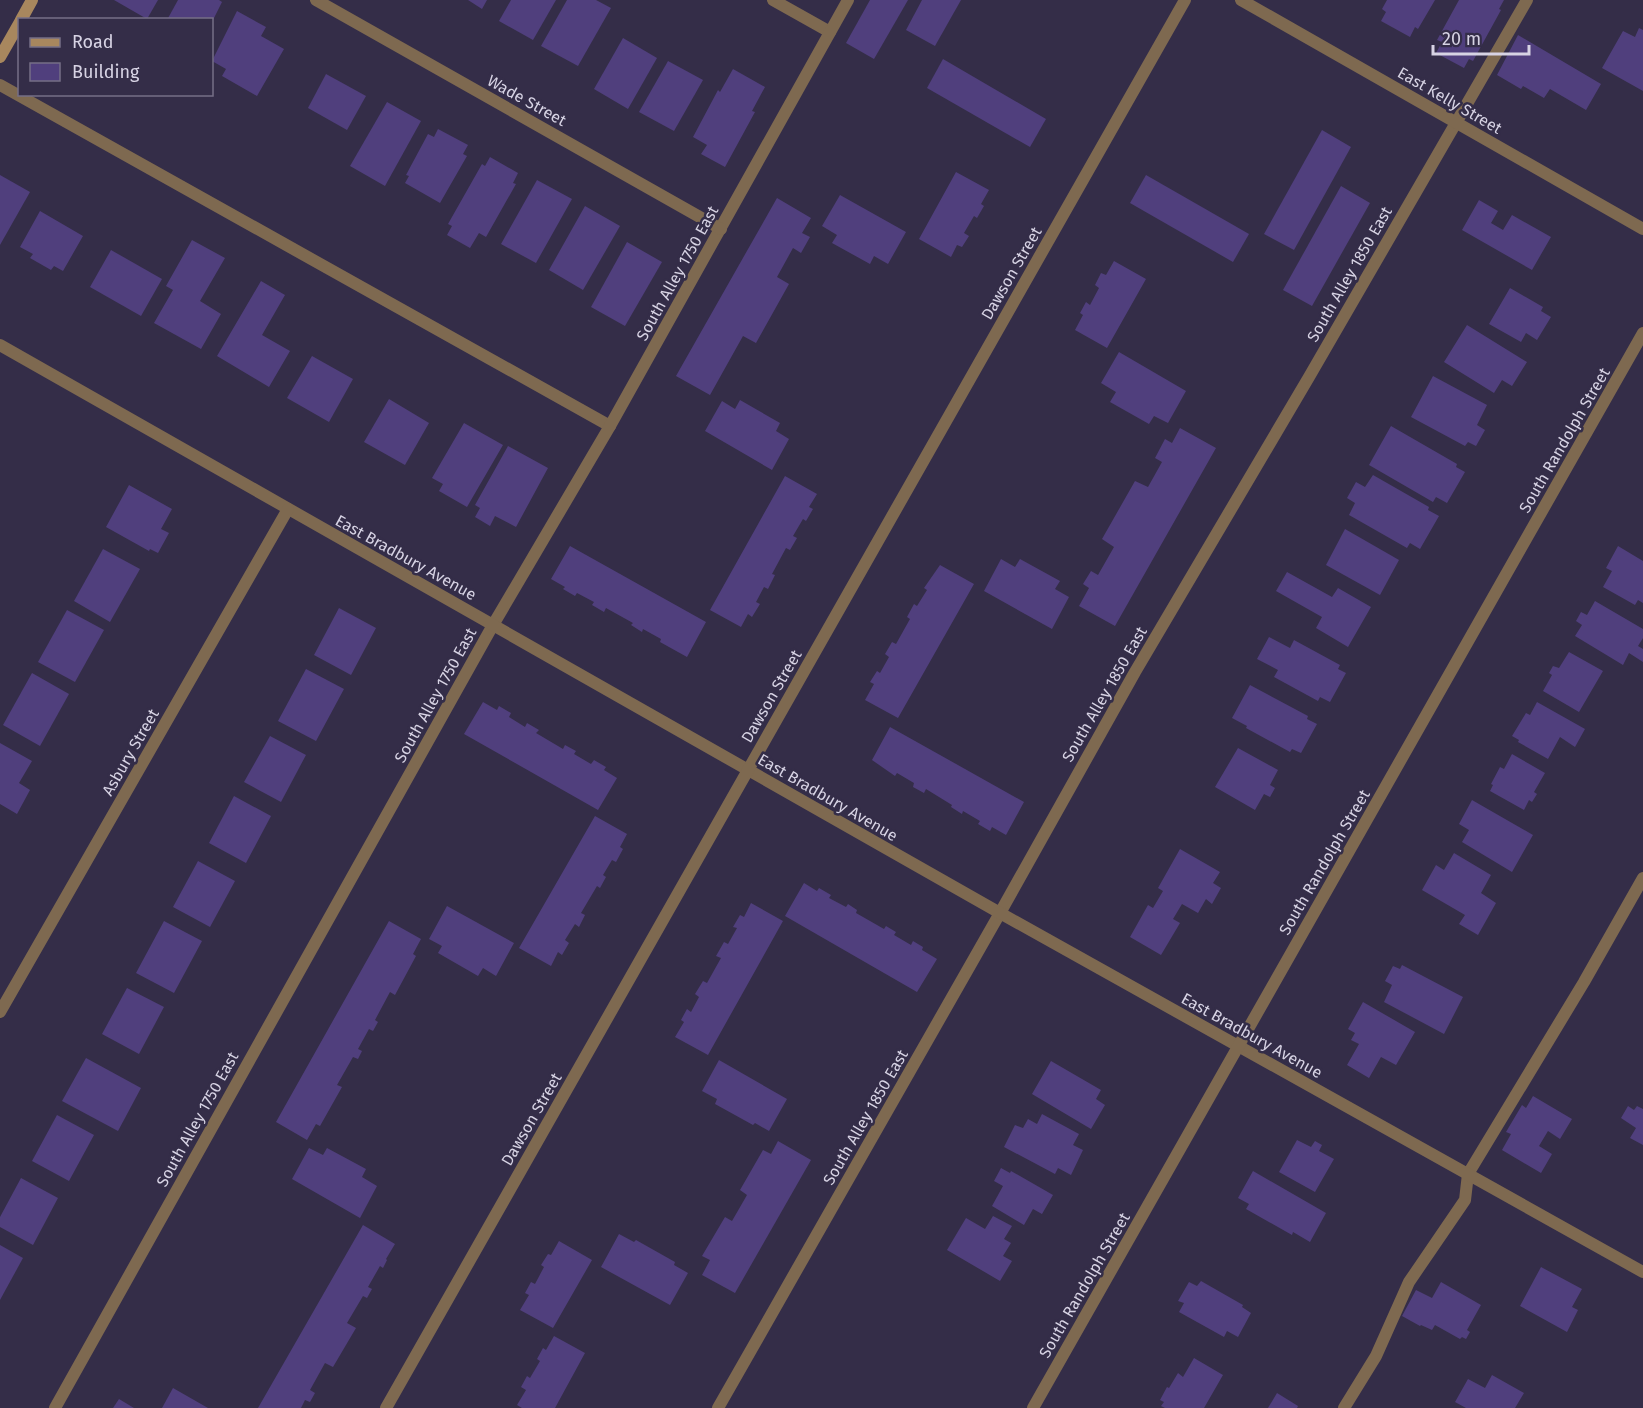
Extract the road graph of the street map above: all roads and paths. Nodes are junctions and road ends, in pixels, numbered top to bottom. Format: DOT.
graph roads {
  1 [pos="32,0"];
  2 [pos="316,0"];
  3 [pos="773,0"];
  4 [pos="848,0"];
  5 [pos="1185,0"];
  6 [pos="1241,0"];
  7 [pos="1527,0"];
  8 [pos="22,18"];
  9 [pos="18,25"];
  10 [pos="830,32"];
  11 [pos="0,57"];
  12 [pos="0,85"];
  13 [pos="18,95"];
  14 [pos="20,96"];
  15 [pos="1456,122"];
  16 [pos="721,229"];
  17 [pos="1643,229"];
  18 [pos="1643,333"];
  19 [pos="0,345"];
  20 [pos="610,426"];
  21 [pos="288,509"];
  22 [pos="492,625"];
  23 [pos="748,770"];
  24 [pos="1643,878"];
  25 [pos="1000,913"];
  26 [pos="0,1012"];
  27 [pos="1239,1046"];
  28 [pos="1468,1174"];
  29 [pos="1643,1272"];
  30 [pos="55,1408"];
  31 [pos="386,1408"];
  32 [pos="718,1408"];
  33 [pos="1033,1408"];
  34 [pos="1344,1408"];
  1 -- 8 [label="street"];
  2 -- 16 [label="street, Wade Street"];
  3 -- 10 [label="street"];
  4 -- 10 [label="street, South Alley 1750 East"];
  5 -- 23 [label="street, Dawson Street"];
  6 -- 15 [label="street, East Kelly Street"];
  7 -- 15 [label="street, South Alley 1850 East"];
  9 -- 11 [label="street"];
  10 -- 16 [label="street, South Alley 1750 East"];
  12 -- 13 [label="street"];
  14 -- 20 [label="street"];
  15 -- 17 [label="street, East Kelly Street"];
  15 -- 25 [label="street, South Alley 1850 East"];
  16 -- 20 [label="street, South Alley 1750 East"];
  18 -- 27 [label="street, South Randolph Street"];
  19 -- 21 [label="street, East Bradbury Avenue"];
  20 -- 22 [label="street, South Alley 1750 East"];
  21 -- 22 [label="street, East Bradbury Avenue"];
  21 -- 26 [label="street, Asbury Street"];
  22 -- 23 [label="street, East Bradbury Avenue"];
  22 -- 30 [label="street, South Alley 1750 East"];
  23 -- 25 [label="street, East Bradbury Avenue"];
  23 -- 31 [label="street, Dawson Street"];
  24 -- 28 [label="street"];
  25 -- 27 [label="street, East Bradbury Avenue"];
  25 -- 32 [label="street, South Alley 1850 East"];
  27 -- 28 [label="street, East Bradbury Avenue"];
  27 -- 33 [label="street, South Randolph Street"];
  28 -- 29 [label="street, East Bradbury Avenue"];
  28 -- 34 [label="street"];
}
